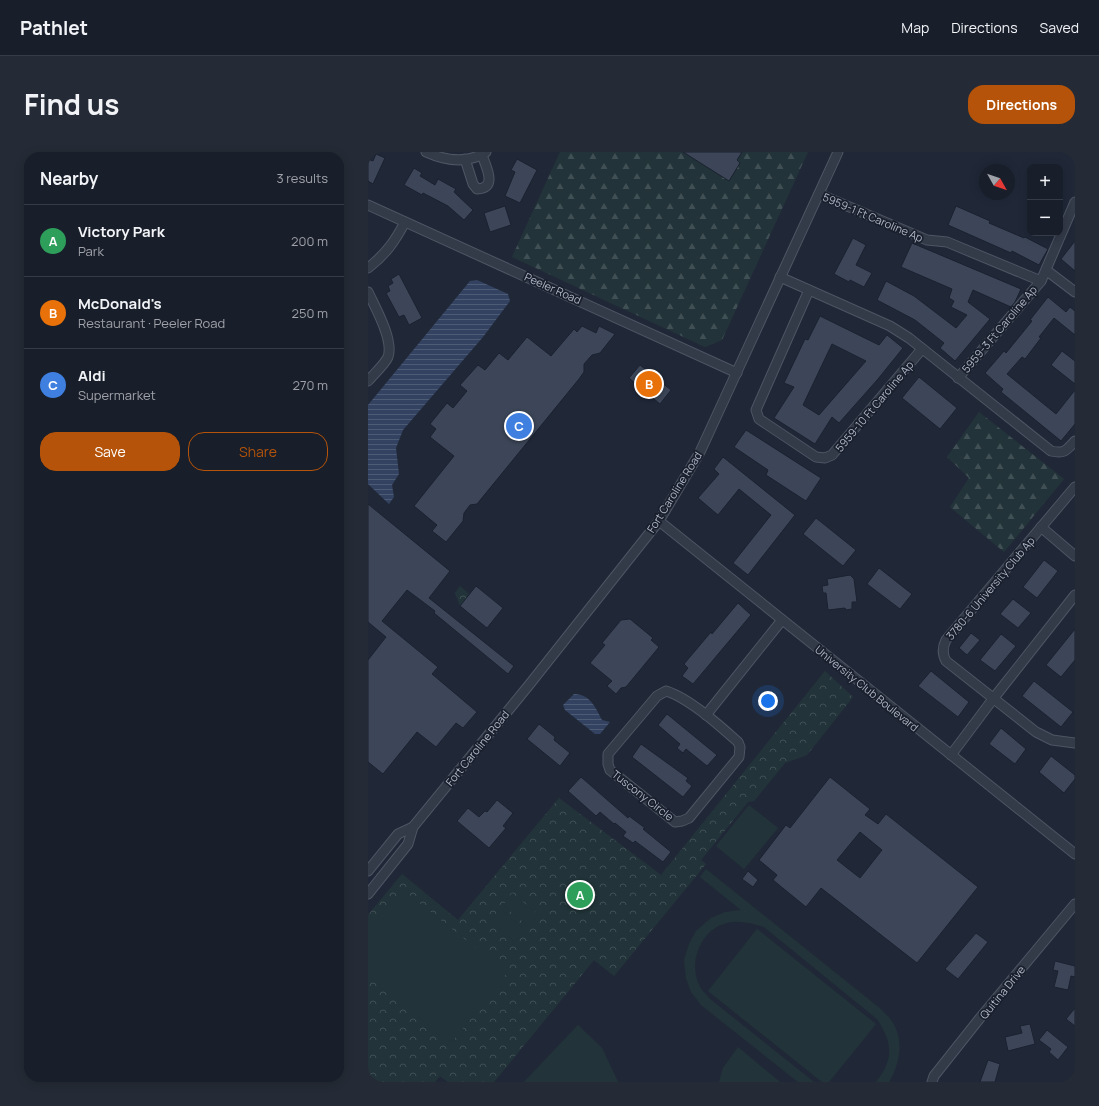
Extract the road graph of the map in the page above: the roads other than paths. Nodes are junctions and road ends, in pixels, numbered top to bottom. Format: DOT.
graph roads {
  1 [pos="426,152"];
  2 [pos="838,152"];
  3 [pos="482,154"];
  4 [pos="465,159"];
  5 [pos="819,194"];
  6 [pos="1075,202"];
  7 [pos="368,205"];
  8 [pos="405,222"];
  9 [pos="368,268"];
  10 [pos="1046,270"];
  11 [pos="780,277"];
  12 [pos="1040,281"];
  13 [pos="809,290"];
  14 [pos="368,292"];
  15 [pos="1075,292"];
  16 [pos="922,349"];
  17 [pos="737,373"];
  18 [pos="958,378"];
  19 [pos="368,381"];
  20 [pos="1075,441"];
  21 [pos="1075,487"];
  22 [pos="659,521"];
  23 [pos="1041,528"];
  24 [pos="1075,556"];
  25 [pos="1075,595"];
  26 [pos="782,620"];
  27 [pos="993,699"];
  28 [pos="706,715"];
  29 [pos="1075,743"];
  30 [pos="951,755"];
  31 [pos="413,827"];
  32 [pos="1075,854"];
  33 [pos="368,871"];
  34 [pos="368,894"];
  35 [pos="1075,904"];
  36 [pos="932,1082"];
  1 -- 4 [label="street"];
  2 -- 5 [label="street, Fort Caroline Road"];
  3 -- 4 [label="street"];
  3 -- 4 [label="street"];
  5 -- 11 [label="street, Fort Caroline Road"];
  5 -- 12 [label="street, 5959-1 Ft Caroline Ap"];
  6 -- 10 [label="street, 5959-3 Ft Caroline Ap"];
  7 -- 8 [label="street, Peeler Road"];
  8 -- 9 [label="street"];
  8 -- 17 [label="street, Peeler Road"];
  10 -- 12 [label="street, 5959-3 Ft Caroline Ap"];
  10 -- 15 [label="street"];
  11 -- 13 [label="street"];
  11 -- 17 [label="street, Fort Caroline Road"];
  12 -- 18 [label="street, 5959-3 Ft Caroline Ap"];
  13 -- 16 [label="street"];
  13 -- 16 [label="street, 5959-10 Ft Caroline Ap"];
  14 -- 19 [label="street"];
  16 -- 18 [label="street"];
  17 -- 22 [label="street, Fort Caroline Road"];
  18 -- 20 [label="street"];
  21 -- 23 [label="street, 3780-6 University Club Ap"];
  22 -- 26 [label="street, University Club Boulevard"];
  22 -- 31 [label="street, Fort Caroline Road"];
  23 -- 24 [label="street"];
  23 -- 27 [label="street, 3780-6 University Club Ap"];
  25 -- 27 [label="street"];
  26 -- 28 [label="street"];
  26 -- 30 [label="street, University Club Boulevard"];
  27 -- 29 [label="street, 3780-6 University Club Ap"];
  27 -- 30 [label="street"];
  28 -- 28 [label="street, Tuscony Circle"];
  30 -- 32 [label="street, University Club Boulevard"];
  31 -- 33 [label="street, Fort Caroline Road"];
  31 -- 34 [label="street, Fort Caroline Road"];
  35 -- 36 [label="street, Quitina Drive"];
}
